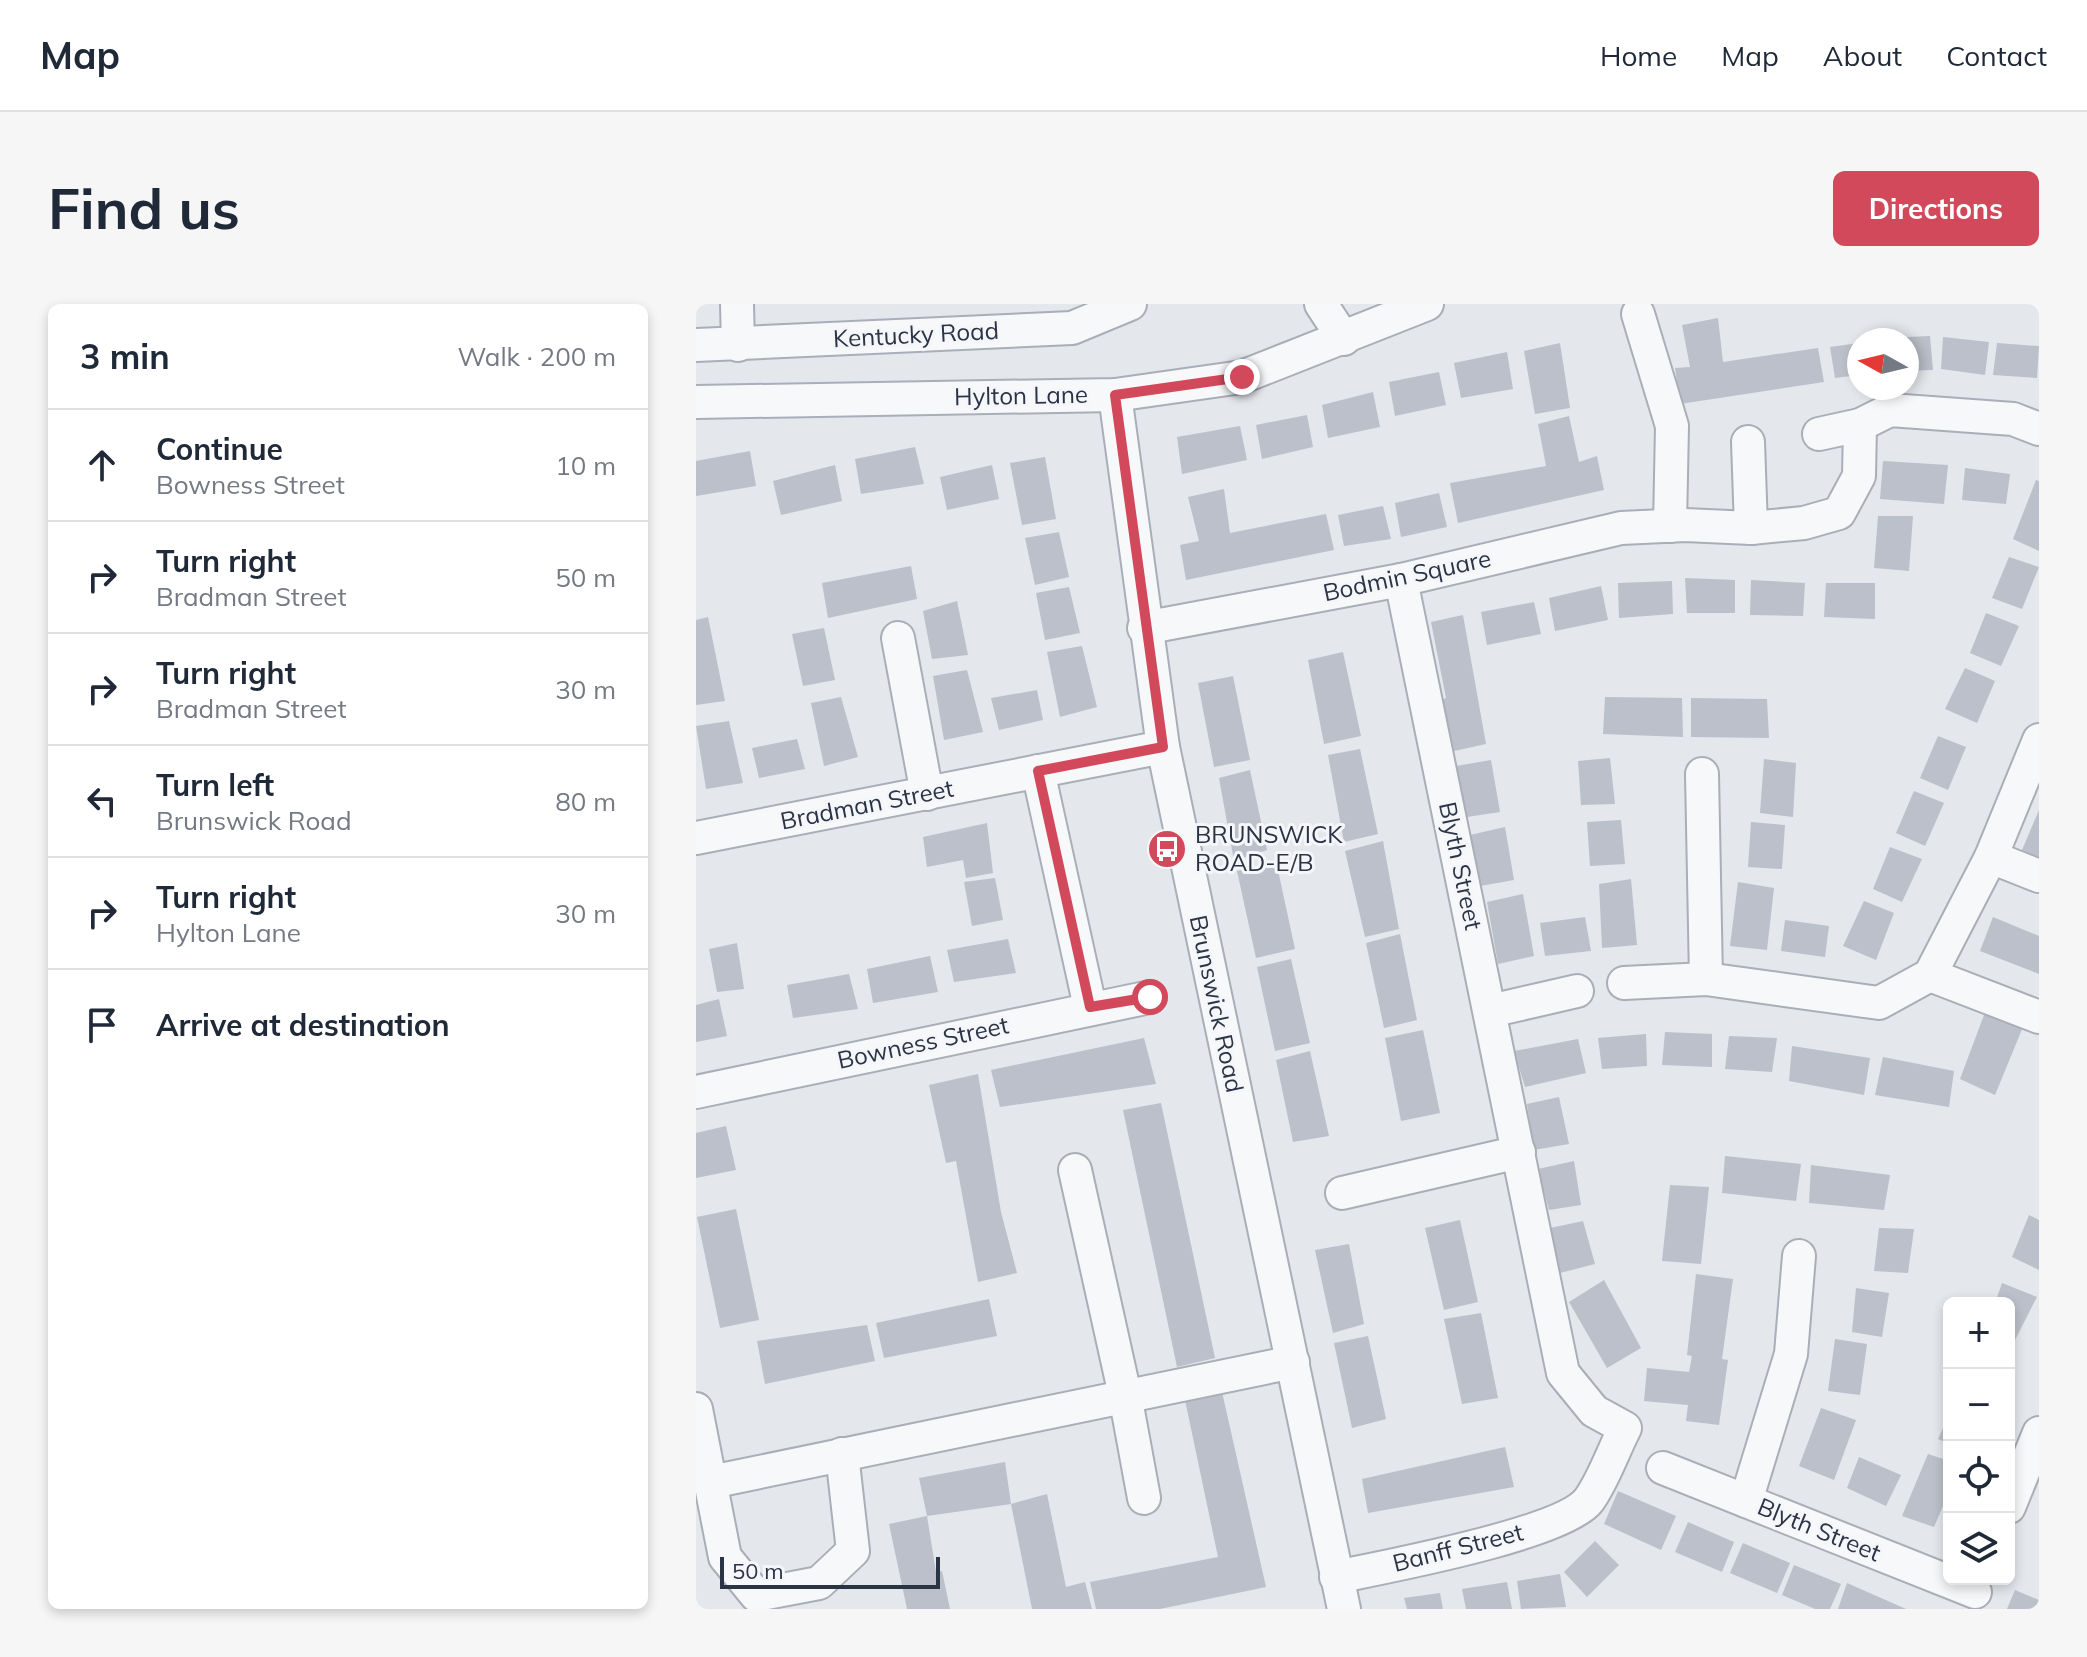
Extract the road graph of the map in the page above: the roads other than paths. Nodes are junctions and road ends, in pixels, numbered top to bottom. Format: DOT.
graph roads {
  1 [pos="737,304"];
  2 [pos="1130,304"];
  3 [pos="1321,304"];
  4 [pos="1427,304"];
  5 [pos="1638,314"];
  6 [pos="1001,317"];
  7 [pos="1344,339"];
  8 [pos="696,345"];
  9 [pos="738,345"];
  10 [pos="1115,395"];
  11 [pos="696,402"];
  12 [pos="1860,425"];
  13 [pos="2039,429"];
  14 [pos="1819,434"];
  15 [pos="1748,442"];
  16 [pos="1670,526"];
  17 [pos="1751,528"];
  18 [pos="1401,580"];
  19 [pos="1144,628"];
  20 [pos="898,638"];
  21 [pos="2039,740"];
  22 [pos="1163,747"];
  23 [pos="1038,771"];
  24 [pos="1702,774"];
  25 [pos="927,794"];
  26 [pos="696,838"];
  27 [pos="1991,857"];
  28 [pos="2039,876"];
  29 [pos="1930,975"];
  30 [pos="1706,979"];
  31 [pos="1624,983"];
  32 [pos="1577,991"];
  33 [pos="1150,997"];
  34 [pos="1090,1007"];
  35 [pos="1490,1011"];
  36 [pos="2039,1017"];
  37 [pos="696,1092"];
  38 [pos="1519,1152"];
  39 [pos="1075,1170"];
  40 [pos="1342,1193"];
  41 [pos="1799,1256"];
  42 [pos="1293,1362"];
  43 [pos="1125,1395"];
  44 [pos="696,1409"];
  45 [pos="1625,1428"];
  46 [pos="2039,1433"];
  47 [pos="842,1454"];
  48 [pos="1663,1468"];
  49 [pos="711,1482"];
  50 [pos="1144,1498"];
  51 [pos="1746,1501"];
  52 [pos="2021,1502"];
  53 [pos="1336,1577"];
  54 [pos="1974,1593"];
  55 [pos="1344,1609"];
  1 -- 9 [label="street"];
  2 -- 6 [label="street, Kentucky Road"];
  3 -- 7 [label="street"];
  4 -- 7 [label="street, Hylton Lane"];
  5 -- 16 [label="street"];
  6 -- 9 [label="street, Kentucky Road"];
  7 -- 10 [label="street, Hylton Lane"];
  8 -- 9 [label="street, Kentucky Road"];
  10 -- 11 [label="street, Hylton Lane"];
  10 -- 19 [label="street, Brunswick Road"];
  12 -- 13 [label="street"];
  12 -- 14 [label="street"];
  12 -- 17 [label="street, Bodmin Square"];
  15 -- 17 [label="street"];
  16 -- 17 [label="street, Bodmin Square"];
  16 -- 18 [label="street, Bodmin Square"];
  18 -- 19 [label="street, Bodmin Square"];
  18 -- 35 [label="street, Blyth Street"];
  19 -- 22 [label="street, Brunswick Road"];
  20 -- 25 [label="street"];
  21 -- 27 [label="street"];
  22 -- 23 [label="street, Bradman Street"];
  22 -- 42 [label="street, Brunswick Road"];
  23 -- 25 [label="street, Bradman Street"];
  23 -- 34 [label="street"];
  24 -- 30 [label="street"];
  25 -- 26 [label="street, Bradman Street"];
  27 -- 28 [label="street"];
  27 -- 29 [label="street"];
  29 -- 30 [label="street"];
  29 -- 36 [label="street"];
  30 -- 31 [label="street"];
  32 -- 35 [label="street"];
  33 -- 34 [label="street, Bowness Street"];
  34 -- 37 [label="street, Bowness Street"];
  35 -- 38 [label="street, Blyth Street"];
  38 -- 40 [label="street"];
  38 -- 45 [label="street, Blyth Street"];
  39 -- 43 [label="street"];
  41 -- 51 [label="street"];
  42 -- 43 [label="street"];
  42 -- 53 [label="street, Brunswick Road"];
  43 -- 47 [label="street"];
  43 -- 50 [label="street"];
  44 -- 49 [label="street"];
  45 -- 53 [label="street, Banff Street"];
  46 -- 52 [label="street"];
  47 -- 49 [label="street"];
  47 -- 49 [label="street"];
  48 -- 51 [label="street, Blyth Street"];
  51 -- 54 [label="street, Blyth Street"];
  53 -- 55 [label="street, Brunswick Road"];
}
